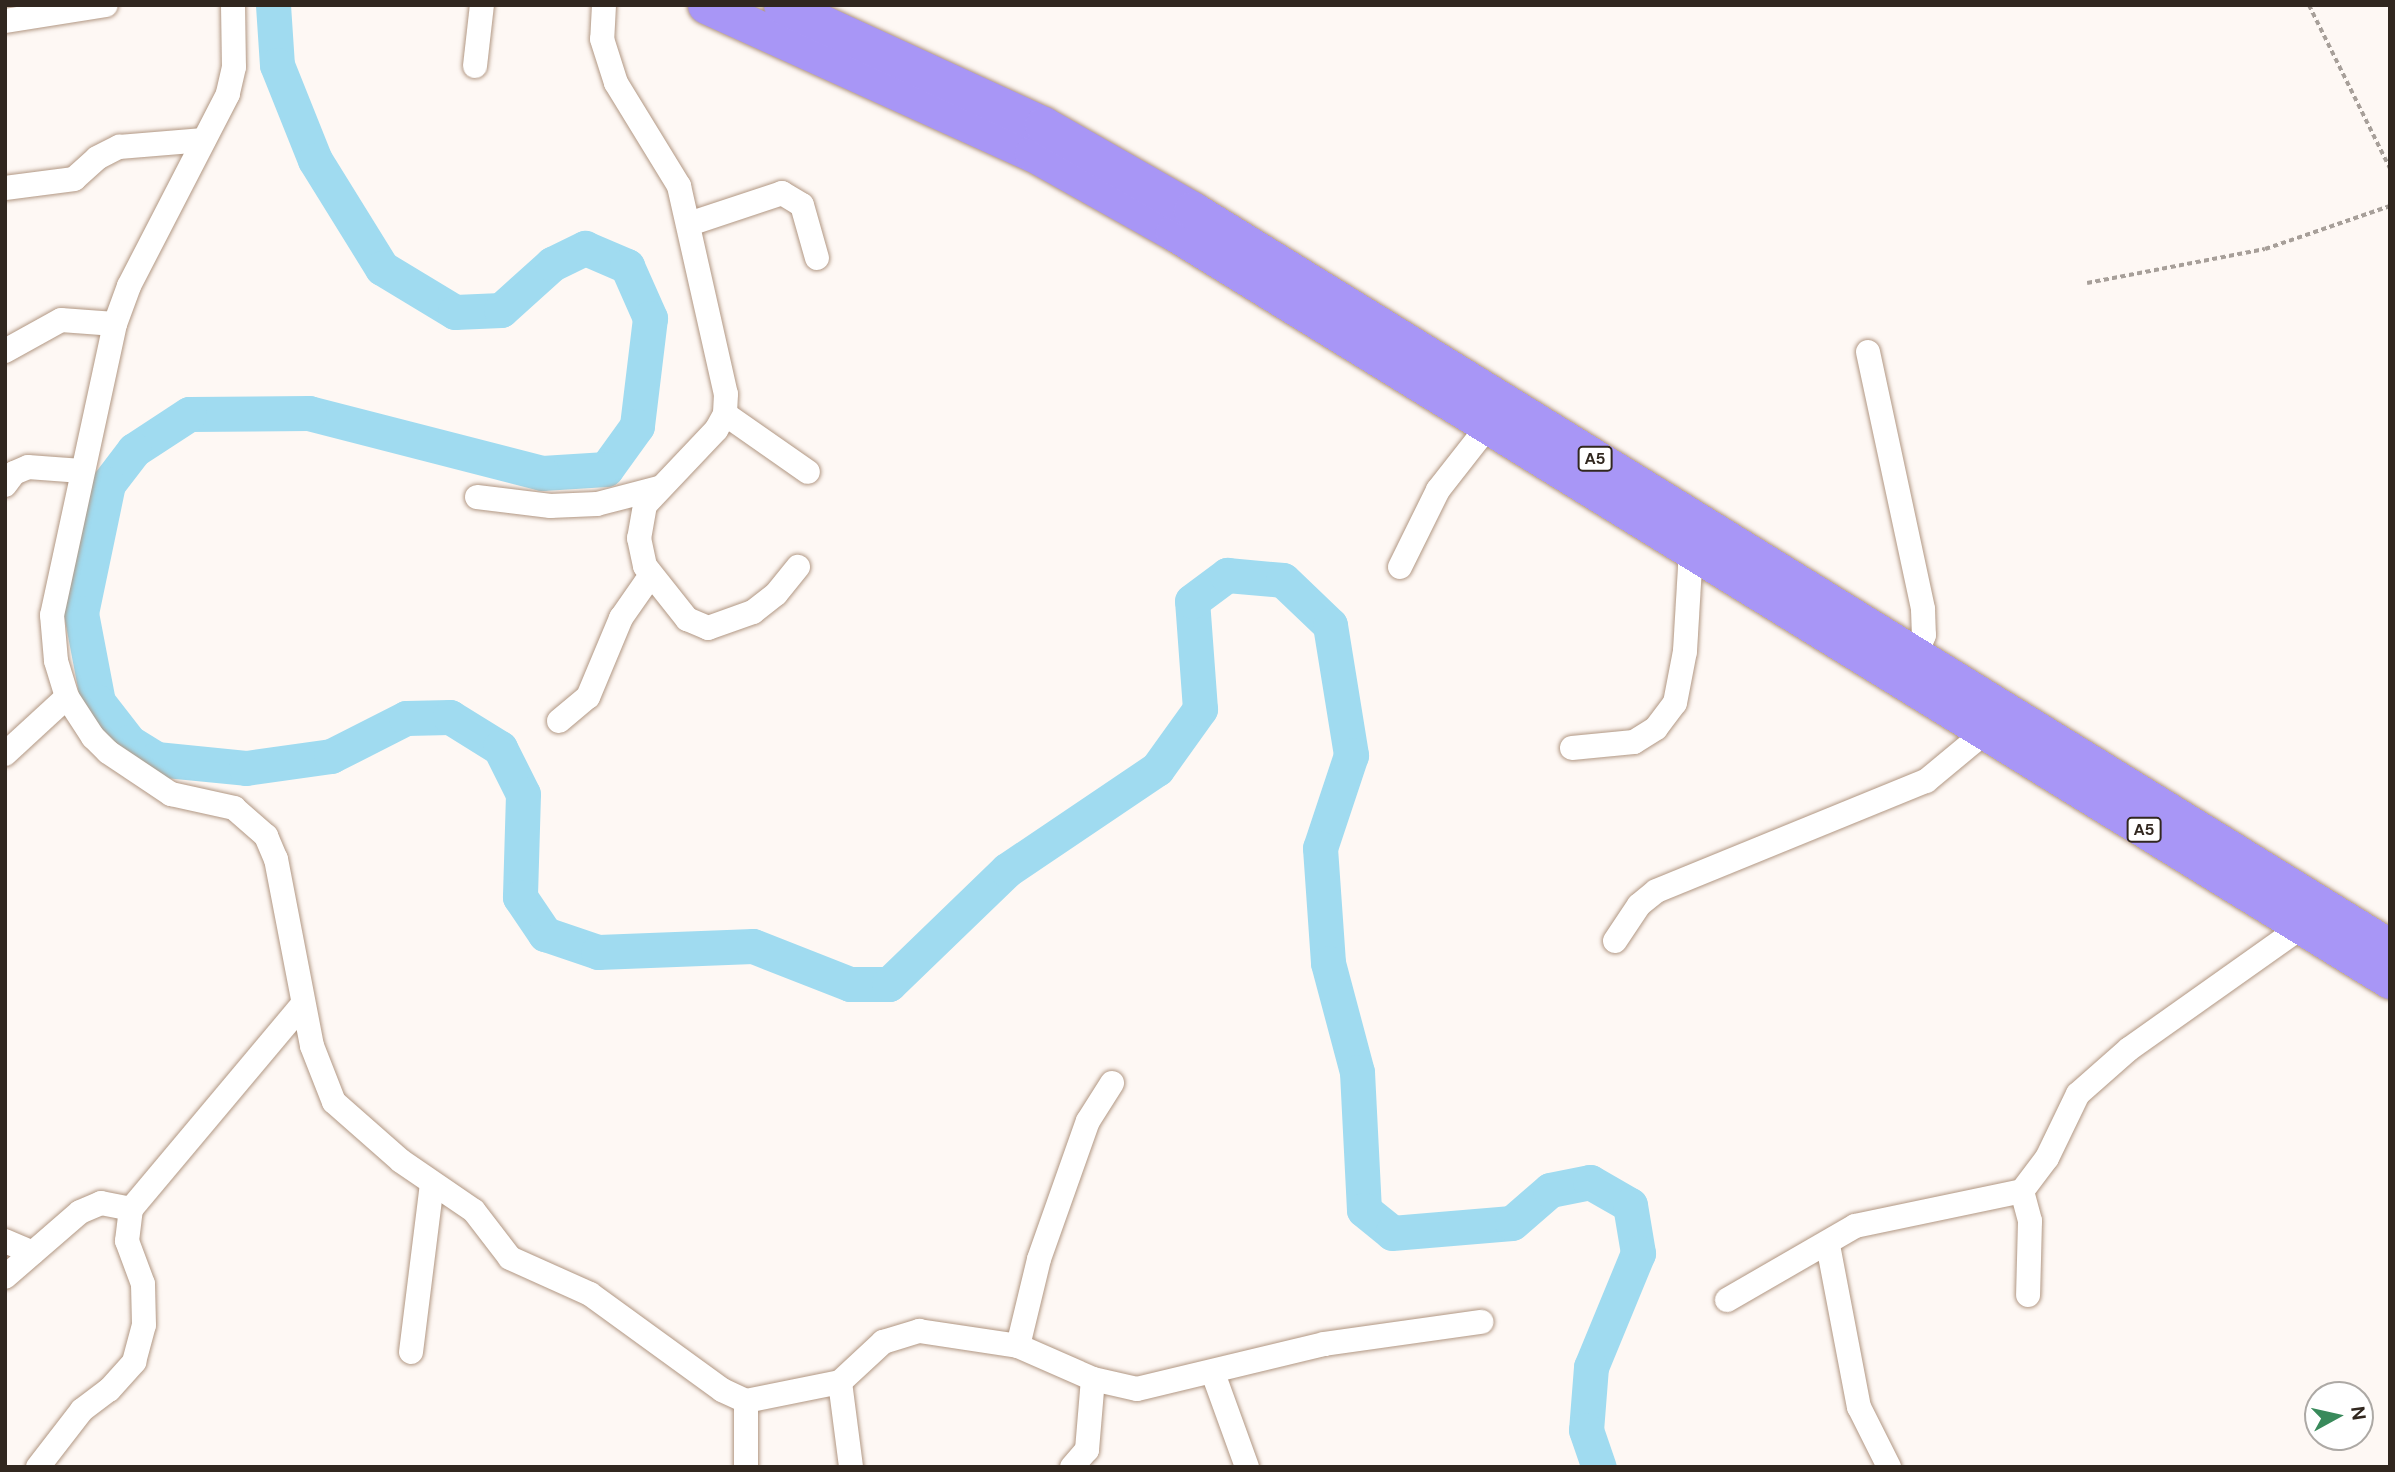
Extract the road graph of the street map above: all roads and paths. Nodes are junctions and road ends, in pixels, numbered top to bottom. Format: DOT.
graph roads {
  1 [pos="106,5"];
  2 [pos="233,5"];
  3 [pos="482,5"];
  4 [pos="604,5"];
  5 [pos="706,5"];
  6 [pos="782,5"];
  7 [pos="2309,5"];
  8 [pos="5,20"];
  9 [pos="475,66"];
  10 [pos="204,140"];
  11 [pos="2390,168"];
  12 [pos="5,188"];
  13 [pos="2390,206"];
  14 [pos="689,224"];
  15 [pos="817,258"];
  16 [pos="2087,283"];
  17 [pos="115,324"];
  18 [pos="5,351"];
  19 [pos="1868,352"];
  20 [pos="725,414"];
  21 [pos="1489,425"];
  22 [pos="82,471"];
  23 [pos="808,472"];
  24 [pos="5,485"];
  25 [pos="659,488"];
  26 [pos="477,497"];
  27 [pos="1691,550"];
  28 [pos="798,567"];
  29 [pos="1400,567"];
  30 [pos="650,575"];
  31 [pos="1916,654"];
  32 [pos="67,697"];
  33 [pos="559,721"];
  34 [pos="1985,732"];
  35 [pos="1572,748"];
  36 [pos="5,754"];
  37 [pos="2301,927"];
  38 [pos="1615,941"];
  39 [pos="2390,947"];
  40 [pos="2390,980"];
  41 [pos="302,1005"];
  42 [pos="1112,1083"];
  43 [pos="432,1183"];
  44 [pos="2022,1191"];
  45 [pos="131,1209"];
  46 [pos="5,1241"];
  47 [pos="1828,1245"];
  48 [pos="33,1253"];
  49 [pos="5,1277"];
  50 [pos="2028,1295"];
  51 [pos="1727,1300"];
  52 [pos="1481,1322"];
  53 [pos="1018,1346"];
  54 [pos="411,1352"];
  55 [pos="1213,1373"];
  56 [pos="1093,1379"];
  57 [pos="840,1382"];
  58 [pos="746,1401"];
  59 [pos="38,1467"];
  60 [pos="746,1467"];
  61 [pos="851,1467"];
  62 [pos="1072,1467"];
  63 [pos="1247,1467"];
  64 [pos="1889,1467"];
  1 -- 8 [label="street"];
  2 -- 10 [label="street"];
  3 -- 9 [label="street"];
  4 -- 14 [label="street"];
  5 -- 21 [label="highway, A5"];
  6 -- 31 [label="highway, A5"];
  7 -- 11 [label="path"];
  10 -- 12 [label="street"];
  10 -- 17 [label="street"];
  13 -- 16 [label="path"];
  14 -- 15 [label="street"];
  14 -- 20 [label="street"];
  17 -- 18 [label="street"];
  17 -- 22 [label="street"];
  19 -- 31 [label="street"];
  20 -- 23 [label="street"];
  20 -- 25 [label="street"];
  21 -- 27 [label="highway, A5"];
  21 -- 29 [label="street"];
  22 -- 24 [label="street"];
  22 -- 32 [label="street"];
  25 -- 26 [label="street"];
  25 -- 30 [label="street"];
  27 -- 34 [label="highway, A5"];
  27 -- 35 [label="street"];
  28 -- 30 [label="street"];
  30 -- 33 [label="street"];
  31 -- 39 [label="highway, A5"];
  32 -- 36 [label="street"];
  32 -- 41 [label="street"];
  34 -- 37 [label="highway, A5"];
  34 -- 38 [label="street"];
  37 -- 40 [label="highway, A5"];
  37 -- 44 [label="street"];
  41 -- 43 [label="street"];
  41 -- 45 [label="street"];
  42 -- 53 [label="street"];
  43 -- 54 [label="street"];
  43 -- 58 [label="street"];
  44 -- 47 [label="street"];
  44 -- 50 [label="street"];
  45 -- 48 [label="street"];
  45 -- 59 [label="street"];
  46 -- 48 [label="street"];
  47 -- 51 [label="street"];
  47 -- 64 [label="street"];
  48 -- 49 [label="street"];
  52 -- 55 [label="street"];
  53 -- 56 [label="street"];
  53 -- 57 [label="street"];
  55 -- 56 [label="street"];
  55 -- 63 [label="street"];
  56 -- 62 [label="street"];
  57 -- 58 [label="street"];
  57 -- 61 [label="street"];
  58 -- 60 [label="street"];
}
